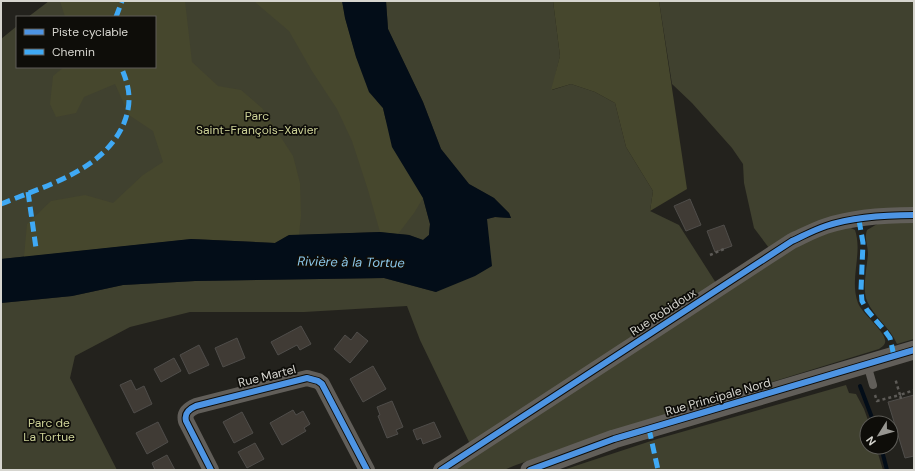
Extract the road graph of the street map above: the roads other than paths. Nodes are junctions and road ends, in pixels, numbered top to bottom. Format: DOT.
graph roads {
  1 [pos="914,215"];
  2 [pos="914,350"];
  3 [pos="867,364"];
  4 [pos="873,384"];
  5 [pos="211,470"];
  6 [pos="367,470"];
  7 [pos="441,470"];
  8 [pos="530,470"];
  1 -- 7 [label="street, Rue Robidoux"];
  2 -- 3 [label="street, Rue Principale Nord"];
  3 -- 4 [label="lane"];
  3 -- 8 [label="street, Rue Principale Nord"];
  5 -- 6 [label="street, Rue Martel"];
}
